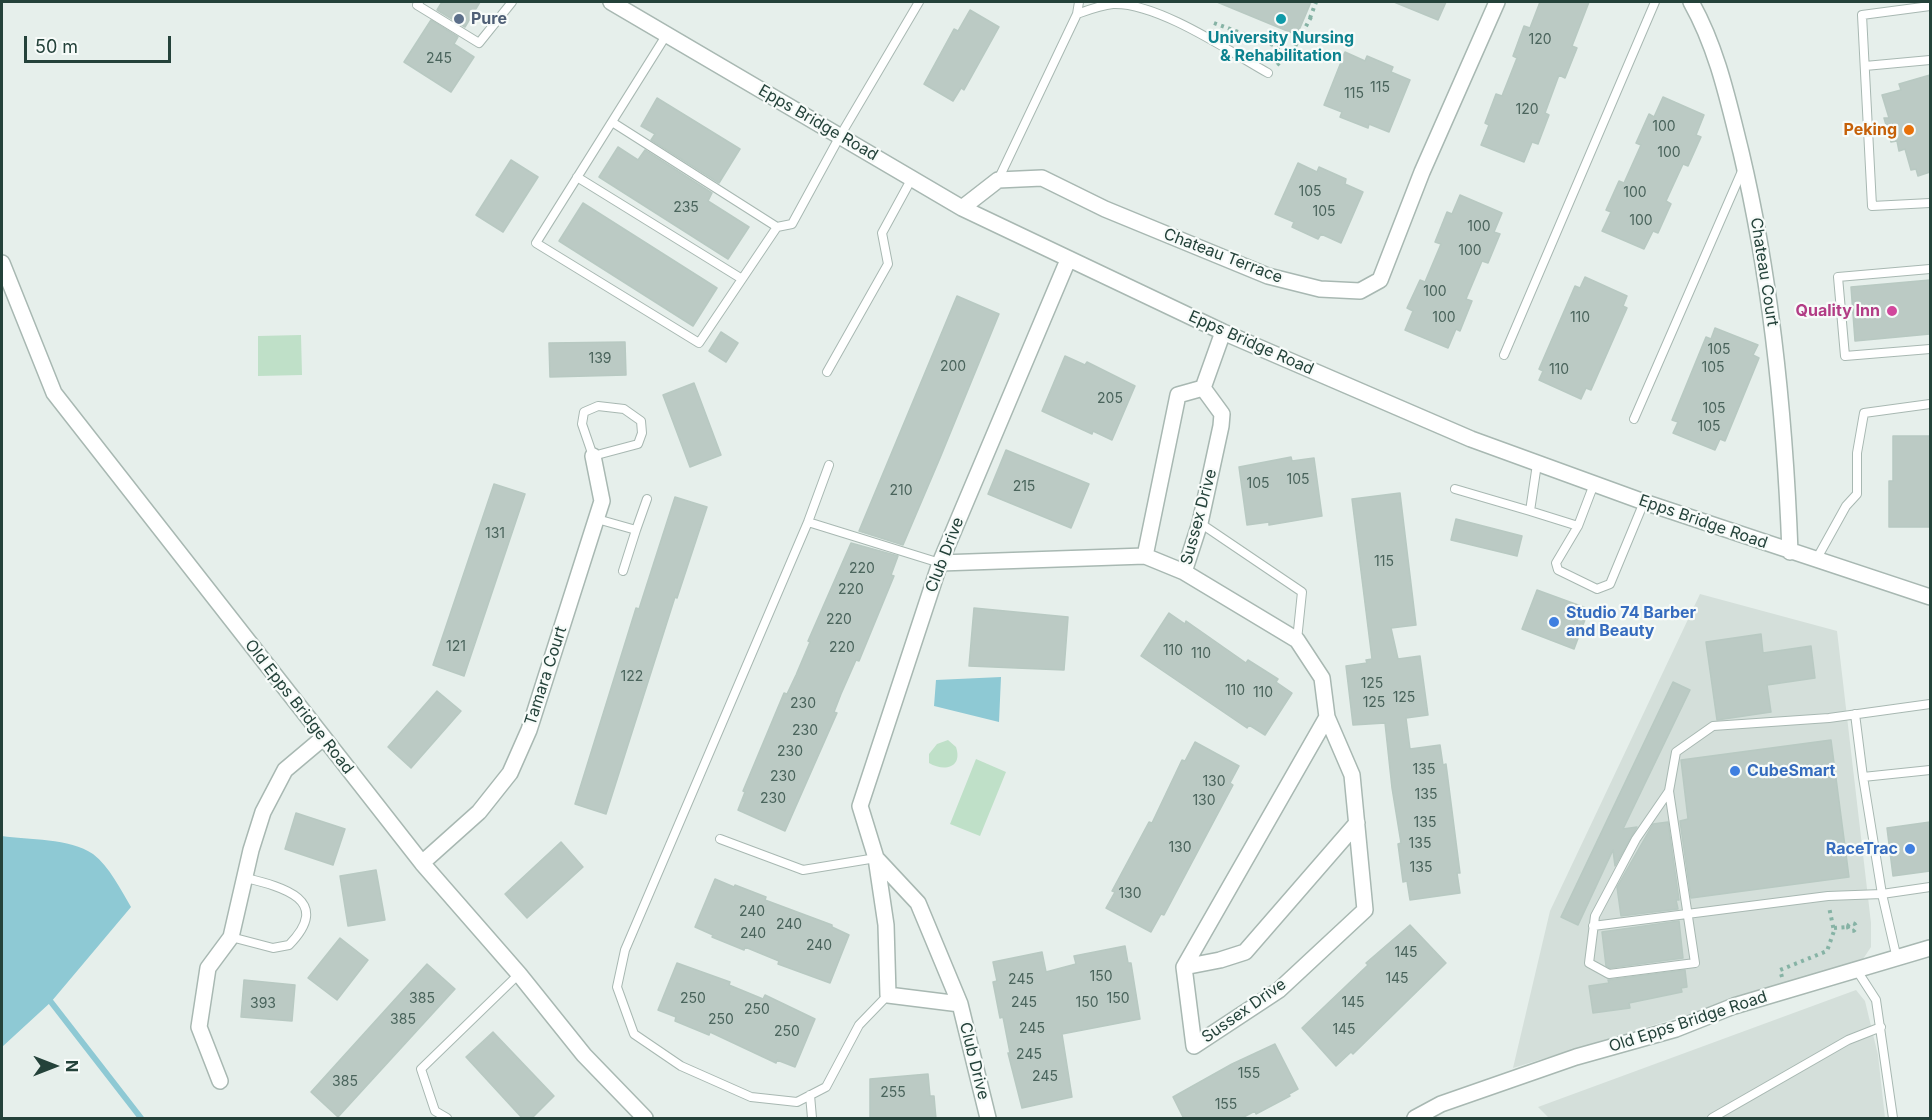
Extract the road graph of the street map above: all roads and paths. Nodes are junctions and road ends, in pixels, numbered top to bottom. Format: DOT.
graph roads {
  1 [pos="419,2"];
  2 [pos="512,2"];
  3 [pos="611,2"];
  4 [pos="919,2"];
  5 [pos="1079,2"];
  6 [pos="1316,2"];
  7 [pos="1497,2"];
  8 [pos="1655,2"];
  9 [pos="1691,2"];
  10 [pos="1930,6"];
  11 [pos="1077,14"];
  12 [pos="1214,23"];
  13 [pos="667,34"];
  14 [pos="1292,52"];
  15 [pos="1930,60"];
  16 [pos="1865,66"];
  17 [pos="1268,73"];
  18 [pos="612,122"];
  19 [pos="840,136"];
  20 [pos="1744,167"];
  21 [pos="577,177"];
  22 [pos="912,178"];
  23 [pos="998,180"];
  24 [pos="1930,203"];
  25 [pos="962,208"];
  26 [pos="777,227"];
  27 [pos="1068,260"];
  28 [pos="2,263"];
  29 [pos="1930,269"];
  30 [pos="742,279"];
  31 [pos="1223,332"];
  32 [pos="1930,349"];
  33 [pos="1504,355"];
  34 [pos="827,372"];
  35 [pos="1203,388"];
  36 [pos="1930,404"];
  37 [pos="1634,419"];
  38 [pos="593,456"];
  39 [pos="1537,464"];
  40 [pos="829,465"];
  41 [pos="1594,484"];
  42 [pos="1455,489"];
  43 [pos="647,499"];
  44 [pos="1644,502"];
  45 [pos="1530,511"];
  46 [pos="597,519"];
  47 [pos="808,522"];
  48 [pos="1200,523"];
  49 [pos="1578,526"];
  50 [pos="636,530"];
  51 [pos="1790,552"];
  52 [pos="1145,556"];
  53 [pos="1816,561"];
  54 [pos="940,563"];
  55 [pos="623,571"];
  56 [pos="1184,572"];
  57 [pos="1930,597"];
  58 [pos="1297,640"];
  59 [pos="1930,704"];
  60 [pos="1855,714"];
  61 [pos="1327,717"];
  62 [pos="323,738"];
  63 [pos="1930,770"];
  64 [pos="1863,777"];
  65 [pos="1669,791"];
  66 [pos="1357,823"];
  67 [pos="720,839"];
  68 [pos="876,858"];
  69 [pos="422,863"];
  70 [pos="246,878"];
  71 [pos="1930,887"];
  72 [pos="1882,894"];
  73 [pos="1689,912"];
  74 [pos="1831,914"];
  75 [pos="1593,926"];
  76 [pos="1848,927"];
  77 [pos="1834,928"];
  78 [pos="231,937"];
  79 [pos="1930,948"];
  80 [pos="1897,959"];
  81 [pos="1184,967"];
  82 [pos="1856,969"];
  83 [pos="519,975"];
  84 [pos="1783,981"];
  85 [pos="888,995"];
  86 [pos="960,1004"];
  87 [pos="1881,1028"];
  88 [pos="220,1081"];
  89 [pos="810,1095"];
  90 [pos="447,1119"];
  91 [pos="645,1119"];
  92 [pos="812,1119"];
  93 [pos="988,1119"];
  94 [pos="1415,1119"];
  95 [pos="1712,1119"];
  96 [pos="1893,1119"];
  1 -- 2 [label="lane"];
  3 -- 13 [label="street, Epps Bridge Road"];
  4 -- 19 [label="lane"];
  5 -- 11 [label="lane"];
  6 -- 14 [label="path"];
  7 -- 23 [label="street, Chateau Terrace"];
  8 -- 33 [label="lane"];
  9 -- 20 [label="street, Chateau Court"];
  10 -- 16 [label="lane"];
  11 -- 17 [label="lane"];
  11 -- 23 [label="lane"];
  12 -- 14 [label="path"];
  13 -- 18 [label="lane"];
  13 -- 19 [label="street, Epps Bridge Road"];
  14 -- 17 [label="path"];
  15 -- 16 [label="lane"];
  16 -- 24 [label="lane"];
  18 -- 21 [label="lane"];
  18 -- 26 [label="lane"];
  19 -- 22 [label="street, Epps Bridge Road"];
  19 -- 26 [label="lane"];
  20 -- 37 [label="lane"];
  20 -- 51 [label="street, Chateau Court"];
  21 -- 30 [label="lane"];
  21 -- 30 [label="lane"];
  22 -- 25 [label="street, Epps Bridge Road"];
  22 -- 34 [label="lane"];
  23 -- 25 [label="street"];
  25 -- 27 [label="street, Epps Bridge Road"];
  26 -- 30 [label="lane"];
  27 -- 31 [label="street, Epps Bridge Road"];
  27 -- 54 [label="street, Club Drive"];
  28 -- 62 [label="street, Old Epps Bridge Road"];
  29 -- 32 [label="lane"];
  31 -- 35 [label="street"];
  31 -- 39 [label="street, Epps Bridge Road"];
  35 -- 48 [label="street, Sussex Drive"];
  35 -- 52 [label="street"];
  36 -- 53 [label="lane"];
  38 -- 38 [label="lane"];
  38 -- 46 [label="street, Tamara Court"];
  39 -- 41 [label="street, Epps Bridge Road"];
  39 -- 45 [label="lane"];
  40 -- 47 [label="lane"];
  41 -- 44 [label="street, Epps Bridge Road"];
  41 -- 49 [label="lane"];
  42 -- 45 [label="lane"];
  43 -- 50 [label="lane"];
  44 -- 49 [label="lane"];
  44 -- 51 [label="street, Epps Bridge Road"];
  45 -- 49 [label="lane"];
  46 -- 50 [label="lane"];
  46 -- 69 [label="street, Tamara Court"];
  47 -- 54 [label="lane"];
  47 -- 89 [label="lane"];
  48 -- 56 [label="street, Sussex Drive"];
  48 -- 58 [label="lane"];
  50 -- 55 [label="lane"];
  51 -- 53 [label="street, Epps Bridge Road"];
  52 -- 54 [label="street"];
  52 -- 56 [label="street"];
  53 -- 57 [label="street, Epps Bridge Road"];
  54 -- 68 [label="street, Club Drive"];
  56 -- 58 [label="street, Sussex Drive"];
  58 -- 61 [label="street, Sussex Drive"];
  59 -- 60 [label="lane"];
  60 -- 64 [label="lane"];
  60 -- 65 [label="lane"];
  61 -- 66 [label="street, Sussex Drive"];
  61 -- 81 [label="street"];
  62 -- 69 [label="street, Old Epps Bridge Road"];
  62 -- 70 [label="street"];
  63 -- 64 [label="lane"];
  64 -- 72 [label="lane"];
  65 -- 73 [label="lane"];
  65 -- 75 [label="lane"];
  66 -- 81 [label="street"];
  66 -- 81 [label="street, Sussex Drive"];
  67 -- 68 [label="lane"];
  68 -- 85 [label="street, Club Drive"];
  68 -- 86 [label="street, Club Drive"];
  69 -- 83 [label="street, Old Epps Bridge Road"];
  70 -- 78 [label="street"];
  70 -- 78 [label="lane"];
  71 -- 72 [label="lane"];
  72 -- 73 [label="lane"];
  72 -- 80 [label="lane"];
  73 -- 75 [label="lane"];
  73 -- 75 [label="lane"];
  74 -- 77 [label="path"];
  76 -- 77 [label="path"];
  77 -- 84 [label="path"];
  78 -- 88 [label="street"];
  79 -- 80 [label="street, Old Epps Bridge Road"];
  80 -- 82 [label="street, Old Epps Bridge Road"];
  82 -- 87 [label="lane"];
  82 -- 94 [label="street, Old Epps Bridge Road"];
  83 -- 90 [label="lane"];
  83 -- 91 [label="street, Old Epps Bridge Road"];
  85 -- 86 [label="street, Club Drive"];
  85 -- 89 [label="lane"];
  86 -- 93 [label="street, Club Drive"];
  87 -- 95 [label="lane"];
  87 -- 96 [label="lane"];
  89 -- 92 [label="lane"];
}
